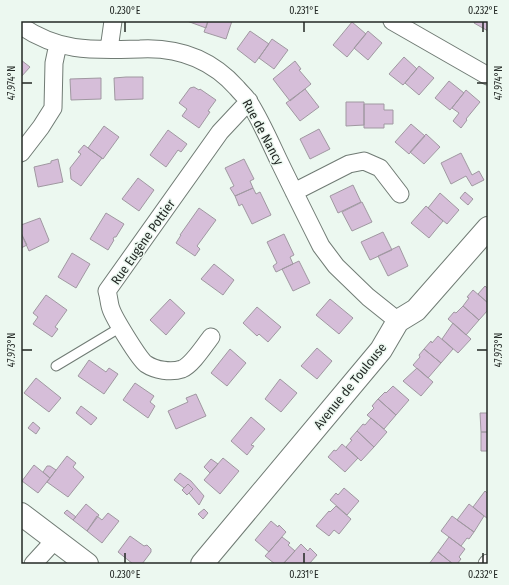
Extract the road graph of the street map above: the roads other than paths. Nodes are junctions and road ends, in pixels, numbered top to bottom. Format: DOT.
graph roads {
  1 [pos="113,21"];
  2 [pos="392,21"];
  3 [pos="21,26"];
  4 [pos="58,44"];
  5 [pos="109,50"];
  6 [pos="488,76"];
  7 [pos="248,101"];
  8 [pos="21,152"];
  9 [pos="294,192"];
  10 [pos="400,194"];
  11 [pos="488,228"];
  12 [pos="398,320"];
  13 [pos="122,328"];
  14 [pos="211,337"];
  15 [pos="56,366"];
  16 [pos="21,514"];
  17 [pos="55,540"];
  18 [pos="210,559"];
  19 [pos="33,564"];
  20 [pos="87,564"];
  1 -- 5 [label="street"];
  2 -- 6 [label="street"];
  3 -- 4 [label="street, Rue de Nancy"];
  4 -- 5 [label="street, Rue de Nancy"];
  4 -- 8 [label="street"];
  5 -- 7 [label="street, Rue de Nancy"];
  7 -- 9 [label="street, Rue de Nancy"];
  7 -- 13 [label="street, Rue Eugène Pottier"];
  9 -- 10 [label="street"];
  9 -- 12 [label="street, Rue de Nancy"];
  11 -- 12 [label="street"];
  12 -- 18 [label="street, Avenue de Toulouse"];
  13 -- 14 [label="street, Rue Eugène Pottier"];
  13 -- 15 [label="lane"];
  16 -- 17 [label="street"];
  17 -- 19 [label="street"];
  17 -- 20 [label="street"];
}
